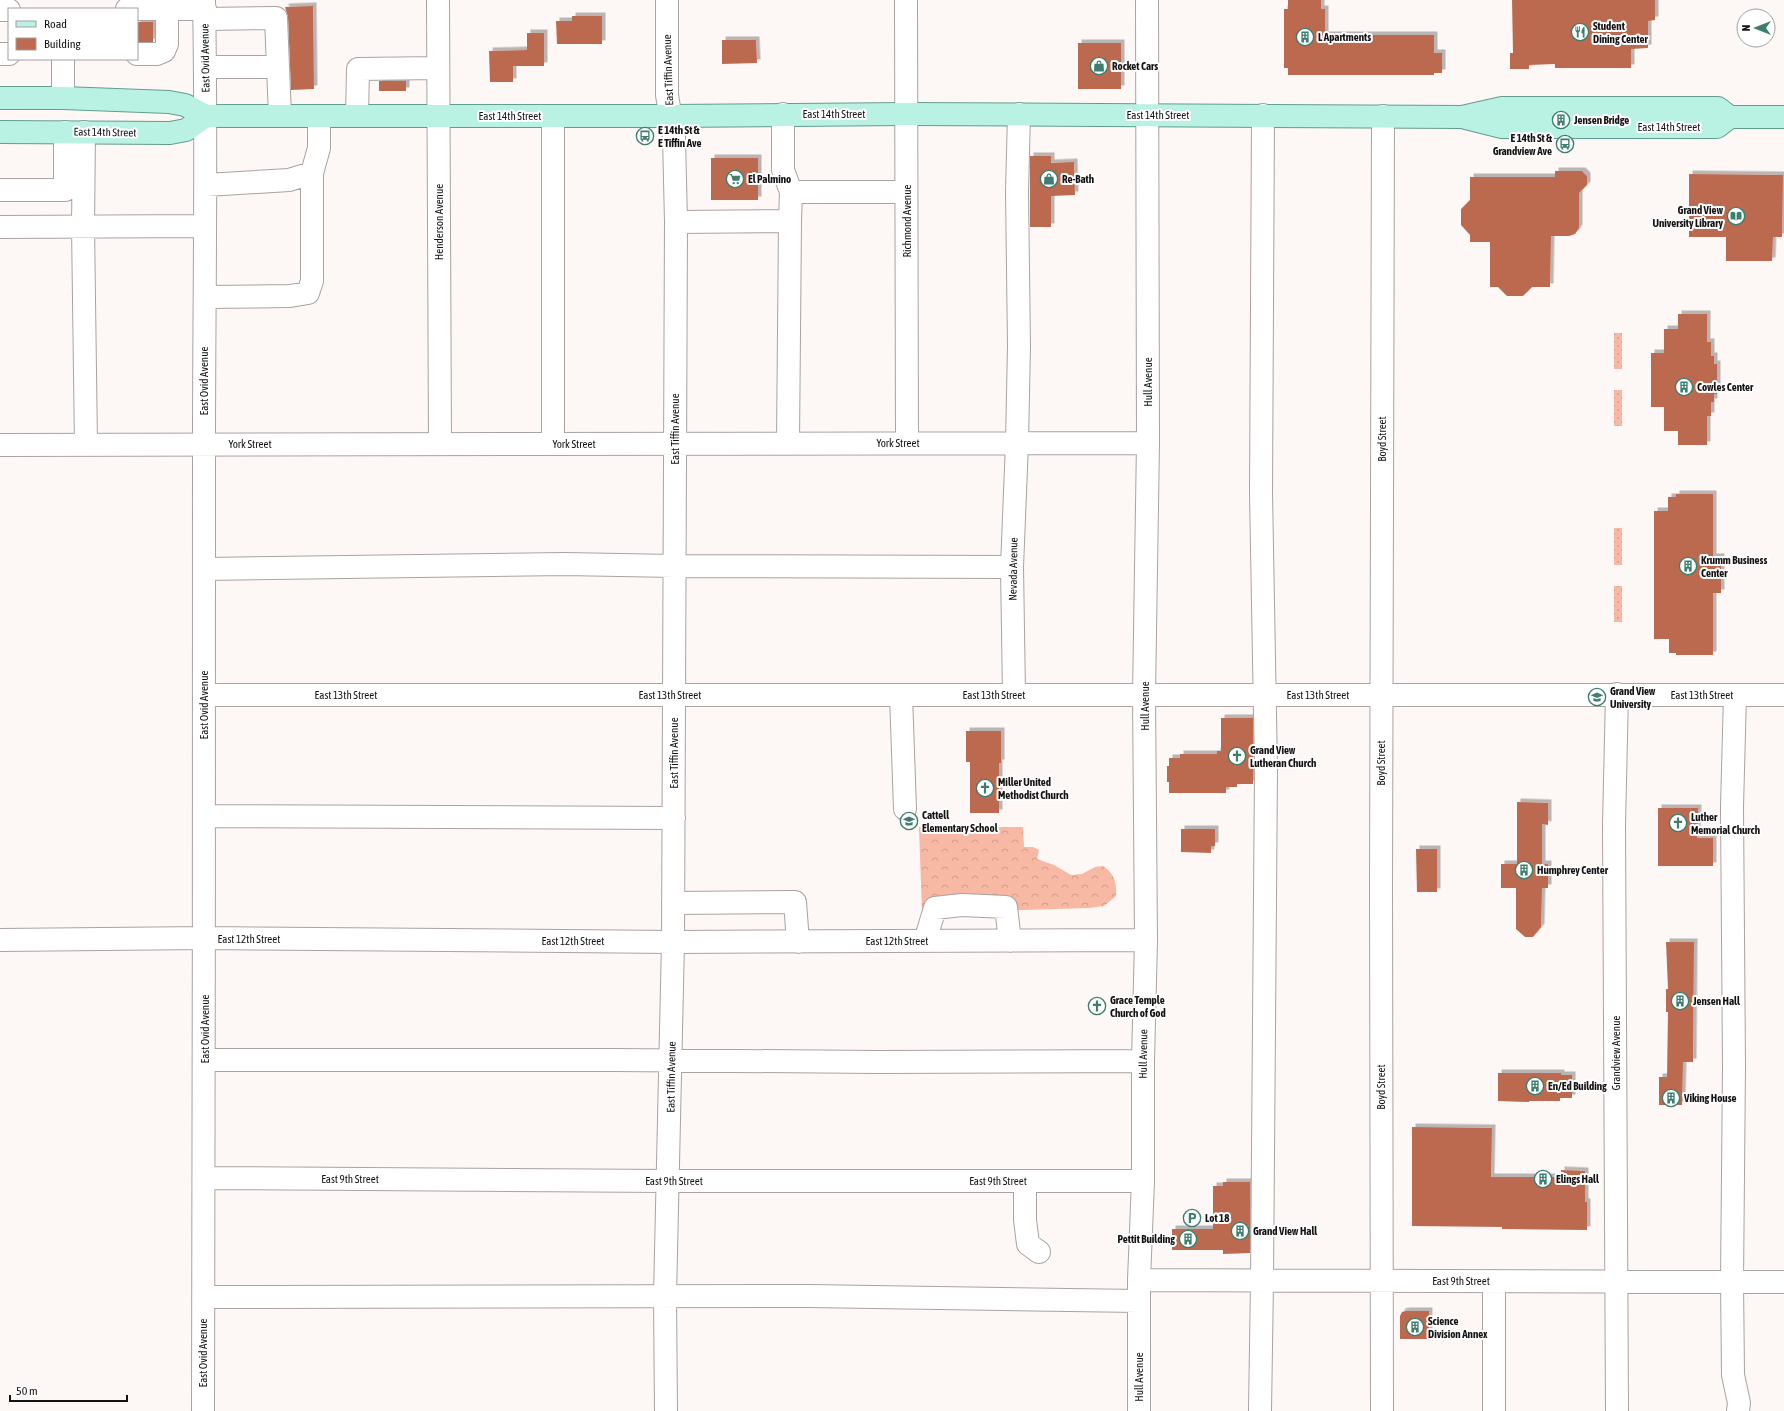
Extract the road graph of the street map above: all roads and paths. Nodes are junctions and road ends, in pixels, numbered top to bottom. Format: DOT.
graph roads {
  1 [pos="438,0"];
  2 [pos="667,0"];
  3 [pos="906,0"];
  4 [pos="1147,0"];
  5 [pos="167,4"];
  6 [pos="135,8"];
  7 [pos="204,9"];
  8 [pos="138,54"];
  9 [pos="63,60"];
  10 [pos="206,67"];
  11 [pos="278,68"];
  12 [pos="438,68"];
  13 [pos="0,98"];
  14 [pos="63,98"];
  15 [pos="783,114"];
  16 [pos="906,114"];
  17 [pos="1019,114"];
  18 [pos="1147,115"];
  19 [pos="1263,115"];
  20 [pos="206,116"];
  21 [pos="280,116"];
  22 [pos="319,116"];
  23 [pos="357,116"];
  24 [pos="438,116"];
  25 [pos="553,116"];
  26 [pos="670,116"];
  27 [pos="1383,116"];
  28 [pos="1784,117"];
  29 [pos="0,132"];
  30 [pos="75,132"];
  31 [pos="312,173"];
  32 [pos="206,185"];
  33 [pos="0,190"];
  34 [pos="791,192"];
  35 [pos="906,192"];
  36 [pos="790,221"];
  37 [pos="676,222"];
  38 [pos="84,226"];
  39 [pos="205,226"];
  40 [pos="0,227"];
  41 [pos="205,297"];
  42 [pos="1148,442"];
  43 [pos="788,443"];
  44 [pos="907,443"];
  45 [pos="1017,443"];
  46 [pos="204,444"];
  47 [pos="440,444"];
  48 [pos="553,444"];
  49 [pos="675,444"];
  50 [pos="0,445"];
  51 [pos="86,445"];
  52 [pos="675,566"];
  53 [pos="1012,567"];
  54 [pos="204,569"];
  55 [pos="1617,694"];
  56 [pos="204,695"];
  57 [pos="674,695"];
  58 [pos="901,695"];
  59 [pos="1014,695"];
  60 [pos="1144,695"];
  61 [pos="1265,695"];
  62 [pos="1381,695"];
  63 [pos="1735,695"];
  64 [pos="1784,695"];
  65 [pos="905,809"];
  66 [pos="204,816"];
  67 [pos="674,818"];
  68 [pos="673,903"];
  69 [pos="205,938"];
  70 [pos="0,940"];
  71 [pos="1146,940"];
  72 [pos="925,941"];
  73 [pos="1010,941"];
  74 [pos="673,942"];
  75 [pos="798,942"];
  76 [pos="204,1060"];
  77 [pos="671,1061"];
  78 [pos="1143,1061"];
  79 [pos="204,1178"];
  80 [pos="669,1181"];
  81 [pos="1026,1181"];
  82 [pos="1143,1181"];
  83 [pos="1039,1252"];
  84 [pos="1262,1280"];
  85 [pos="1382,1281"];
  86 [pos="1494,1281"];
  87 [pos="1616,1281"];
  88 [pos="1732,1282"];
  89 [pos="1784,1282"];
  90 [pos="1139,1290"];
  91 [pos="204,1297"];
  92 [pos="665,1297"];
  93 [pos="203,1411"];
  94 [pos="666,1411"];
  95 [pos="1139,1411"];
  96 [pos="1260,1411"];
  97 [pos="1382,1411"];
  98 [pos="1494,1411"];
  99 [pos="1617,1411"];
  100 [pos="1738,1411"];
  1 -- 12 [label="street, Henderson Avenue"];
  2 -- 26 [label="street, East Tiffin Avenue"];
  3 -- 16 [label="street, Richmond Avenue"];
  4 -- 18 [label="street, Hull Avenue"];
  5 -- 6 [label="street"];
  5 -- 7 [label="street"];
  5 -- 8 [label="street"];
  7 -- 10 [label="street, East Ovid Avenue"];
  7 -- 11 [label="street"];
  9 -- 14 [label="street"];
  10 -- 11 [label="street"];
  10 -- 20 [label="street, East Ovid Avenue"];
  11 -- 21 [label="street"];
  12 -- 23 [label="street"];
  12 -- 24 [label="street, Henderson Avenue"];
  13 -- 14 [label="main road, East 14th Street"];
  14 -- 20 [label="main road, East 14th Street"];
  15 -- 16 [label="main road, East 14th Street"];
  15 -- 26 [label="main road, East 14th Street"];
  15 -- 34 [label="street"];
  16 -- 17 [label="main road, East 14th Street"];
  16 -- 35 [label="street, Richmond Avenue"];
  17 -- 18 [label="main road, East 14th Street"];
  17 -- 45 [label="street, Nevada Avenue"];
  18 -- 19 [label="main road, East 14th Street"];
  18 -- 42 [label="street, Hull Avenue"];
  19 -- 27 [label="main road, East 14th Street"];
  19 -- 61 [label="street"];
  20 -- 21 [label="main road, East 14th Street"];
  20 -- 30 [label="main road, East 14th Street"];
  20 -- 32 [label="street, East Ovid Avenue"];
  21 -- 22 [label="main road, East 14th Street"];
  22 -- 23 [label="main road, East 14th Street"];
  22 -- 31 [label="street"];
  23 -- 24 [label="main road, East 14th Street"];
  24 -- 25 [label="main road, East 14th Street"];
  24 -- 47 [label="street, Henderson Avenue"];
  25 -- 26 [label="main road, East 14th Street"];
  25 -- 48 [label="street"];
  26 -- 37 [label="street, East Tiffin Avenue"];
  27 -- 28 [label="main road, East 14th Street"];
  27 -- 62 [label="street, Boyd Street"];
  29 -- 30 [label="main road, East 14th Street"];
  30 -- 33 [label="street"];
  30 -- 38 [label="street"];
  31 -- 32 [label="street"];
  31 -- 41 [label="street"];
  32 -- 39 [label="street, East Ovid Avenue"];
  34 -- 35 [label="street"];
  34 -- 36 [label="street"];
  35 -- 44 [label="street, Richmond Avenue"];
  36 -- 37 [label="street"];
  36 -- 43 [label="street"];
  37 -- 49 [label="street, East Tiffin Avenue"];
  38 -- 39 [label="street"];
  38 -- 40 [label="street"];
  38 -- 51 [label="street"];
  39 -- 41 [label="street, East Ovid Avenue"];
  41 -- 46 [label="street, East Ovid Avenue"];
  42 -- 45 [label="street, York Street"];
  42 -- 60 [label="street, Hull Avenue"];
  43 -- 44 [label="street, York Street"];
  43 -- 49 [label="street, York Street"];
  44 -- 45 [label="street, York Street"];
  45 -- 53 [label="street, Nevada Avenue"];
  46 -- 47 [label="street, York Street"];
  46 -- 51 [label="street, York Street"];
  46 -- 54 [label="street, East Ovid Avenue"];
  47 -- 48 [label="street, York Street"];
  48 -- 49 [label="street, York Street"];
  49 -- 52 [label="street, East Tiffin Avenue"];
  50 -- 51 [label="street, York Street"];
  52 -- 53 [label="street"];
  52 -- 54 [label="street"];
  52 -- 57 [label="street, East Tiffin Avenue"];
  53 -- 59 [label="street, Nevada Avenue"];
  54 -- 56 [label="street, East Ovid Avenue"];
  55 -- 62 [label="street, East 13th Street"];
  55 -- 63 [label="street, East 13th Street"];
  55 -- 87 [label="street, Grandview Avenue"];
  56 -- 57 [label="street, East 13th Street"];
  56 -- 66 [label="street, East Ovid Avenue"];
  57 -- 58 [label="street, East 13th Street"];
  57 -- 67 [label="street, East Tiffin Avenue"];
  58 -- 59 [label="street, East 13th Street"];
  58 -- 65 [label="street"];
  59 -- 60 [label="street, East 13th Street"];
  60 -- 61 [label="street, East 13th Street"];
  60 -- 71 [label="street, Hull Avenue"];
  61 -- 62 [label="street, East 13th Street"];
  61 -- 84 [label="street"];
  62 -- 85 [label="street, Boyd Street"];
  63 -- 64 [label="street, East 13th Street"];
  63 -- 88 [label="street"];
  66 -- 67 [label="street"];
  66 -- 69 [label="street, East Ovid Avenue"];
  67 -- 68 [label="street, East Tiffin Avenue"];
  68 -- 74 [label="street, East Tiffin Avenue"];
  68 -- 75 [label="street"];
  69 -- 70 [label="street, East 12th Street"];
  69 -- 74 [label="street, East 12th Street"];
  69 -- 76 [label="street, East Ovid Avenue"];
  71 -- 73 [label="street, East 12th Street"];
  71 -- 78 [label="street, Hull Avenue"];
  72 -- 73 [label="street, East 12th Street"];
  72 -- 73 [label="street"];
  72 -- 75 [label="street, East 12th Street"];
  74 -- 75 [label="street, East 12th Street"];
  74 -- 77 [label="street, East Tiffin Avenue"];
  76 -- 77 [label="street"];
  76 -- 79 [label="street, East Ovid Avenue"];
  77 -- 78 [label="street"];
  77 -- 80 [label="street, East Tiffin Avenue"];
  78 -- 82 [label="street, Hull Avenue"];
  79 -- 80 [label="street, East 9th Street"];
  79 -- 91 [label="street, East Ovid Avenue"];
  80 -- 81 [label="street, East 9th Street"];
  80 -- 92 [label="street, East Tiffin Avenue"];
  81 -- 82 [label="street, East 9th Street"];
  81 -- 83 [label="street"];
  82 -- 90 [label="street, Hull Avenue"];
  84 -- 85 [label="street, East 9th Street"];
  84 -- 90 [label="street, East 9th Street"];
  84 -- 96 [label="street"];
  85 -- 86 [label="street, East 9th Street"];
  85 -- 97 [label="street, Boyd Street"];
  86 -- 87 [label="street, East 9th Street"];
  86 -- 98 [label="street"];
  87 -- 88 [label="street, East 9th Street"];
  87 -- 99 [label="street, Grandview Avenue"];
  88 -- 89 [label="street, East 9th Street"];
  88 -- 100 [label="street"];
  90 -- 92 [label="street, East 9th Street"];
  90 -- 95 [label="street, Hull Avenue"];
  91 -- 92 [label="street, East 9th Street"];
  91 -- 93 [label="street, East Ovid Avenue"];
  92 -- 94 [label="street, East Tiffin Avenue"];
}
